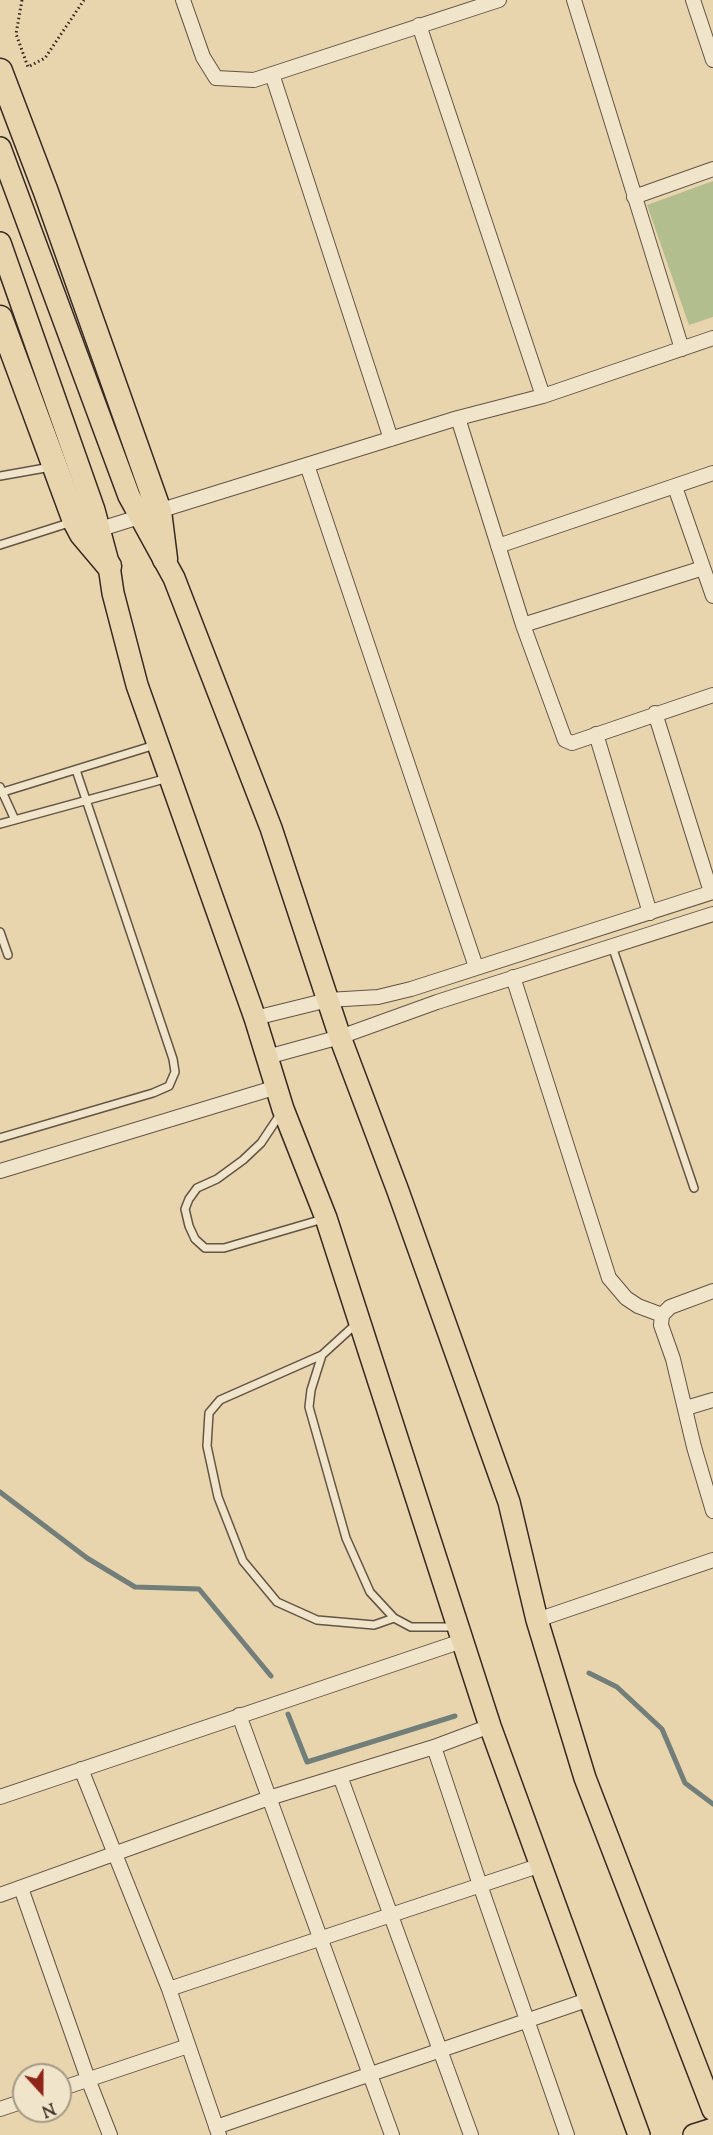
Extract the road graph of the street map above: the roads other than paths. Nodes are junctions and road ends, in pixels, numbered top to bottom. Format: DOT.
graph roads {
  1 [pos="183,0"];
  2 [pos="499,0"];
  3 [pos="574,0"];
  4 [pos="693,0"];
  5 [pos="419,25"];
  6 [pos="713,60"];
  7 [pos="0,70"];
  8 [pos="272,74"];
  9 [pos="0,148"];
  10 [pos="713,169"];
  11 [pos="634,197"];
  12 [pos="0,243"];
  13 [pos="0,318"];
  14 [pos="713,338"];
  15 [pos="682,349"];
  16 [pos="543,396"];
  17 [pos="458,418"];
  18 [pos="391,439"];
  19 [pos="307,465"];
  20 [pos="54,466"];
  21 [pos="713,473"];
  22 [pos="0,476"];
  23 [pos="675,487"];
  24 [pos="150,515"];
  25 [pos="85,528"];
  26 [pos="0,545"];
  27 [pos="498,546"];
  28 [pos="165,559"];
  29 [pos="109,566"];
  30 [pos="703,568"];
  31 [pos="713,596"];
  32 [pos="523,625"];
  33 [pos="713,695"];
  34 [pos="655,714"];
  35 [pos="596,734"];
  36 [pos="158,744"];
  37 [pos="76,770"];
  38 [pos="170,777"];
  39 [pos="1,791"];
  40 [pos="86,800"];
  41 [pos="15,820"];
  42 [pos="0,824"];
  43 [pos="712,892"];
  44 [pos="650,913"];
  45 [pos="713,914"];
  46 [pos="0,932"];
  47 [pos="612,946"];
  48 [pos="8,955"];
  49 [pos="476,967"];
  50 [pos="513,977"];
  51 [pos="328,1000"];
  52 [pos="255,1018"];
  53 [pos="340,1037"];
  54 [pos="267,1057"];
  55 [pos="277,1087"];
  56 [pos="283,1109"];
  57 [pos="0,1138"];
  58 [pos="0,1171"];
  59 [pos="693,1188"];
  60 [pos="326,1218"];
  61 [pos="713,1291"];
  62 [pos="662,1315"];
  63 [pos="358,1322"];
  64 [pos="322,1355"];
  65 [pos="713,1400"];
  66 [pos="686,1408"];
  67 [pos="713,1511"];
  68 [pos="713,1560"];
  69 [pos="394,1618"];
  70 [pos="537,1620"];
  71 [pos="460,1634"];
  72 [pos="239,1715"];
  73 [pos="490,1726"];
  74 [pos="434,1747"];
  75 [pos="81,1769"];
  76 [pos="340,1776"];
  77 [pos="0,1797"];
  78 [pos="269,1798"];
  79 [pos="116,1854"];
  80 [pos="541,1865"];
  81 [pos="480,1885"];
  82 [pos="21,1888"];
  83 [pos="0,1896"];
  84 [pos="389,1915"];
  85 [pos="321,1937"];
  86 [pos="169,1989"];
  87 [pos="590,1999"];
  88 [pos="527,2021"];
  89 [pos="188,2046"];
  90 [pos="440,2051"];
  91 [pos="370,2074"];
  92 [pos="88,2079"];
  93 [pos="72,2085"];
  94 [pos="713,2110"];
  95 [pos="713,2129"];
  96 [pos="218,2131"];
  97 [pos="110,2135"];
  98 [pos="392,2135"];
  99 [pos="471,2135"];
  100 [pos="567,2135"];
  101 [pos="639,2135"];
  102 [pos="694,2135"];
  1 -- 8 [label="street"];
  2 -- 5 [label="street"];
  3 -- 11 [label="street"];
  4 -- 6 [label="street"];
  5 -- 8 [label="street"];
  5 -- 16 [label="street"];
  7 -- 24 [label="highway"];
  8 -- 18 [label="street"];
  9 -- 24 [label="main road"];
  10 -- 11 [label="street"];
  11 -- 15 [label="street"];
  12 -- 25 [label="main road"];
  13 -- 20 [label="highway"];
  14 -- 15 [label="street"];
  15 -- 16 [label="street"];
  16 -- 17 [label="street"];
  17 -- 18 [label="street"];
  17 -- 27 [label="street"];
  18 -- 19 [label="street"];
  19 -- 24 [label="street"];
  19 -- 49 [label="street"];
  20 -- 22 [label="lane"];
  20 -- 25 [label="highway"];
  21 -- 23 [label="street"];
  23 -- 27 [label="street"];
  23 -- 30 [label="street"];
  24 -- 25 [label="street"];
  24 -- 28 [label="highway"];
  25 -- 26 [label="lane"];
  25 -- 29 [label="highway"];
  27 -- 32 [label="street"];
  28 -- 51 [label="main road"];
  29 -- 36 [label="main road"];
  30 -- 31 [label="street"];
  30 -- 32 [label="street"];
  32 -- 35 [label="street"];
  33 -- 34 [label="street"];
  34 -- 35 [label="street"];
  34 -- 43 [label="street"];
  35 -- 44 [label="street"];
  36 -- 37 [label="lane"];
  36 -- 38 [label="main road"];
  37 -- 39 [label="lane"];
  37 -- 40 [label="lane"];
  38 -- 40 [label="lane"];
  38 -- 52 [label="main road"];
  39 -- 41 [label="lane"];
  40 -- 41 [label="lane"];
  40 -- 57 [label="lane"];
  41 -- 42 [label="lane"];
  43 -- 44 [label="street"];
  44 -- 49 [label="street"];
  45 -- 47 [label="street"];
  46 -- 48 [label="lane"];
  47 -- 50 [label="street"];
  47 -- 59 [label="lane"];
  49 -- 51 [label="street"];
  50 -- 53 [label="street"];
  50 -- 62 [label="street"];
  51 -- 52 [label="street"];
  51 -- 53 [label="main road"];
  52 -- 54 [label="main road"];
  53 -- 54 [label="street"];
  53 -- 70 [label="main road"];
  54 -- 55 [label="main road"];
  55 -- 56 [label="main road"];
  55 -- 58 [label="street"];
  56 -- 60 [label="main road"];
  56 -- 60 [label="lane"];
  60 -- 63 [label="main road"];
  61 -- 62 [label="street"];
  62 -- 66 [label="street"];
  63 -- 64 [label="lane"];
  63 -- 71 [label="main road"];
  64 -- 69 [label="lane"];
  64 -- 69 [label="lane"];
  65 -- 66 [label="street"];
  66 -- 67 [label="street"];
  68 -- 70 [label="street"];
  69 -- 71 [label="lane"];
  70 -- 94 [label="main road"];
  71 -- 72 [label="street"];
  71 -- 73 [label="main road"];
  72 -- 75 [label="street"];
  72 -- 78 [label="street"];
  73 -- 74 [label="street"];
  73 -- 80 [label="main road"];
  74 -- 76 [label="street"];
  74 -- 81 [label="street"];
  75 -- 77 [label="street"];
  75 -- 79 [label="street"];
  76 -- 78 [label="street"];
  76 -- 84 [label="street"];
  78 -- 79 [label="street"];
  78 -- 85 [label="street"];
  79 -- 82 [label="street"];
  79 -- 86 [label="street"];
  80 -- 81 [label="street"];
  80 -- 87 [label="main road"];
  81 -- 84 [label="street"];
  81 -- 88 [label="street"];
  82 -- 83 [label="street"];
  82 -- 92 [label="street"];
  84 -- 85 [label="street"];
  84 -- 90 [label="street"];
  85 -- 86 [label="street"];
  85 -- 91 [label="street"];
  86 -- 89 [label="street"];
  87 -- 88 [label="street"];
  87 -- 101 [label="main road"];
  88 -- 90 [label="street"];
  88 -- 100 [label="street"];
  89 -- 92 [label="street"];
  89 -- 96 [label="street"];
  90 -- 91 [label="street"];
  90 -- 99 [label="street"];
  91 -- 96 [label="street"];
  91 -- 98 [label="street"];
  92 -- 93 [label="street"];
  92 -- 97 [label="street"];
  95 -- 102 [label="main road"];
}
